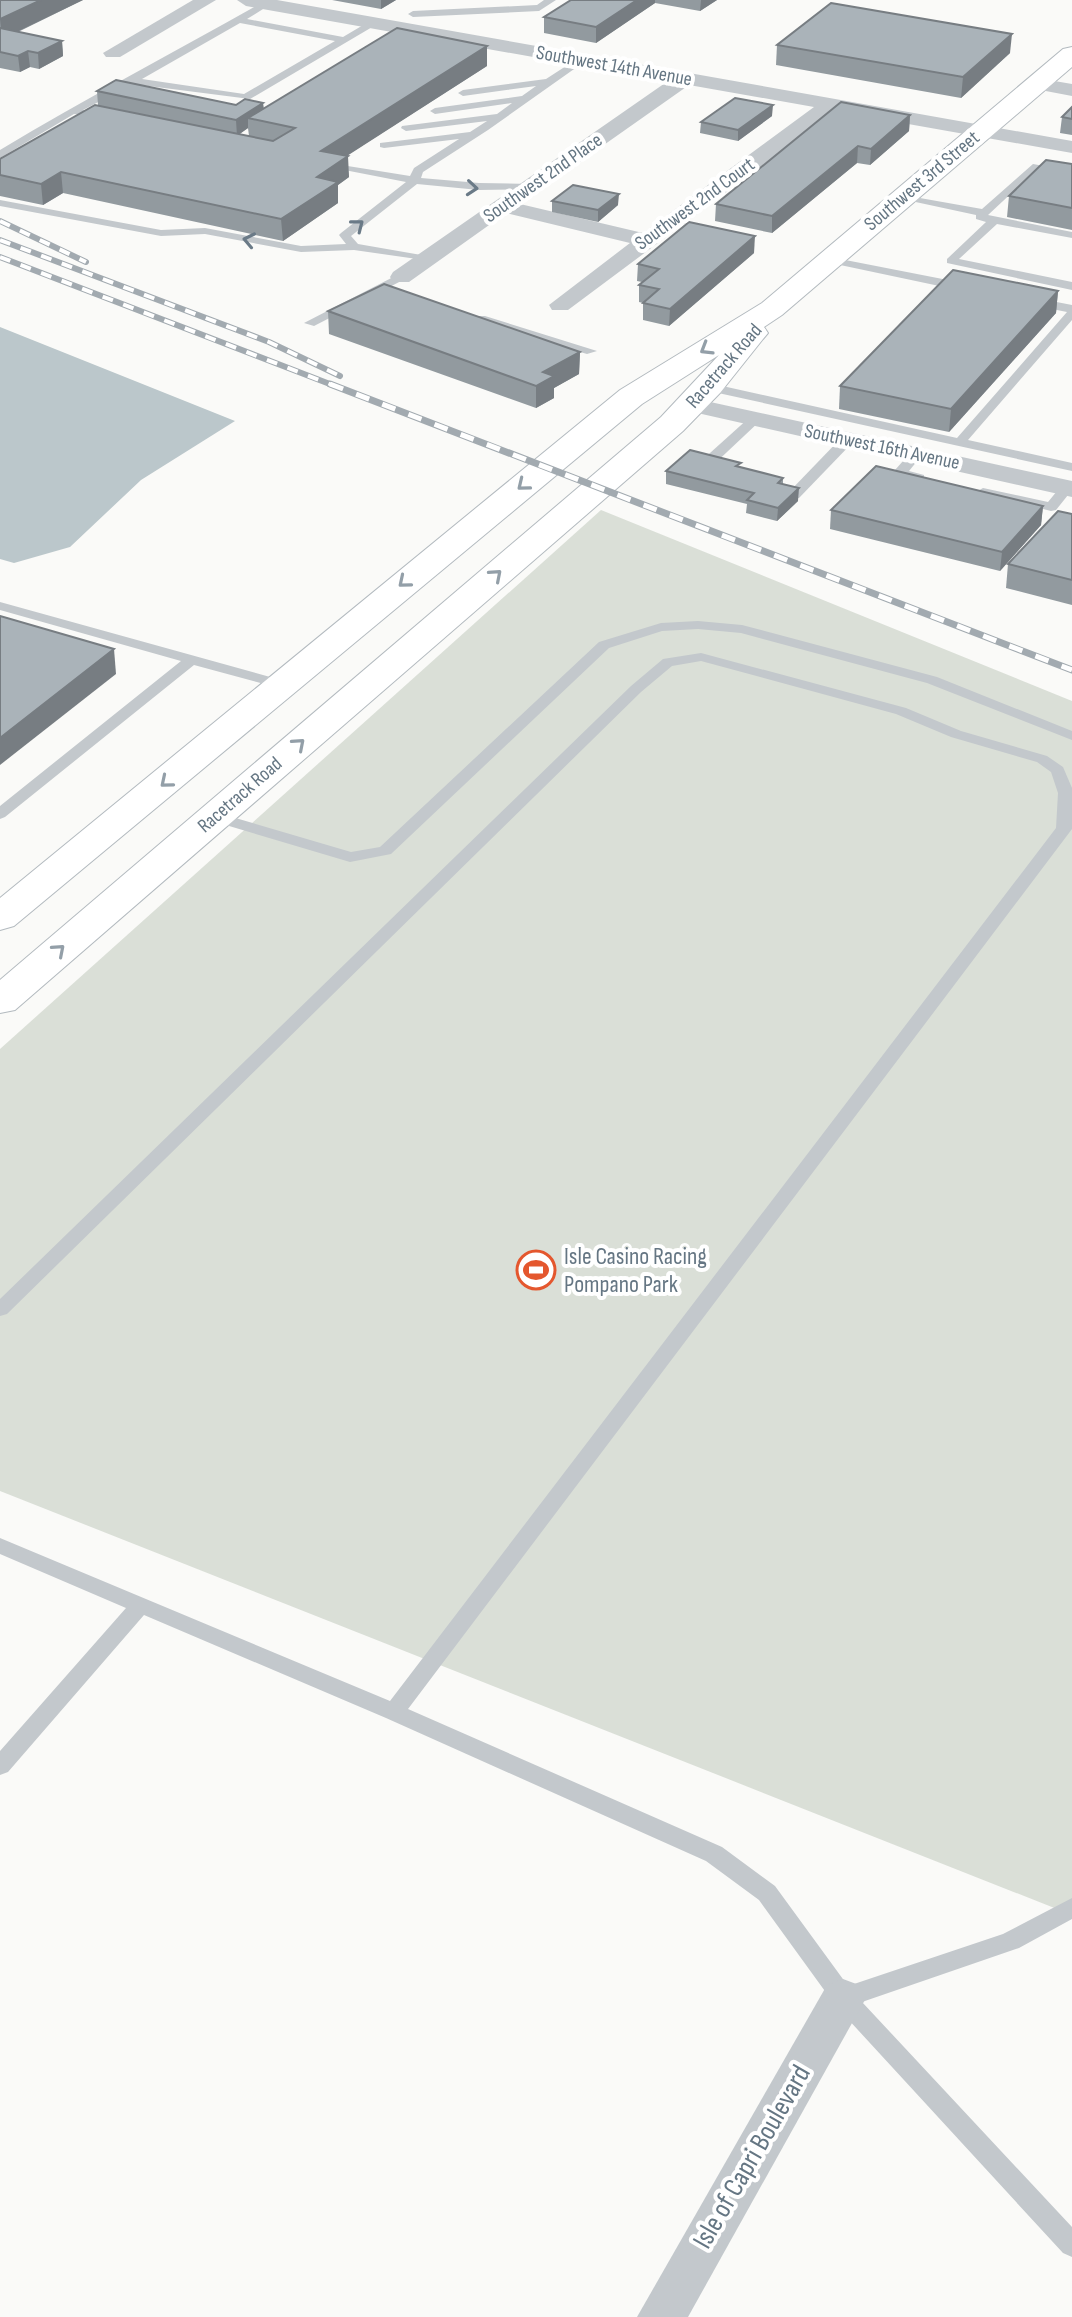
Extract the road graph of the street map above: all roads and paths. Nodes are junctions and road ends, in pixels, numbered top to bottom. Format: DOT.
graph roads {
  1 [pos="207,0"];
  2 [pos="435,0"];
  3 [pos="551,0"];
  4 [pos="257,1"];
  5 [pos="413,14"];
  6 [pos="238,20"];
  7 [pos="384,25"];
  8 [pos="345,40"];
  9 [pos="113,53"];
  10 [pos="1072,54"];
  11 [pos="580,60"];
  12 [pos="684,79"];
  13 [pos="132,81"];
  14 [pos="551,81"];
  15 [pos="1037,84"];
  16 [pos="1072,90"];
  17 [pos="463,93"];
  18 [pos="526,98"];
  19 [pos="831,104"];
  20 [pos="72,111"];
  21 [pos="435,111"];
  22 [pos="502,115"];
  23 [pos="100,117"];
  24 [pos="406,128"];
  25 [pos="983,130"];
  26 [pos="475,134"];
  27 [pos="384,145"];
  28 [pos="1072,147"];
  29 [pos="0,155"];
  30 [pos="333,165"];
  31 [pos="1072,174"];
  32 [pos="414,181"];
  33 [pos="531,187"];
  34 [pos="903,198"];
  35 [pos="0,203"];
  36 [pos="503,206"];
  37 [pos="989,217"];
  38 [pos="1072,235"];
  39 [pos="645,240"];
  40 [pos="354,247"];
  41 [pos="427,259"];
  42 [pos="830,260"];
  43 [pos="397,285"];
  44 [pos="1072,286"];
  45 [pos="378,289"];
  46 [pos="981,291"];
  47 [pos="1026,300"];
  48 [pos="560,305"];
  49 [pos="772,309"];
  50 [pos="1072,311"];
  51 [pos="469,315"];
  52 [pos="310,323"];
  53 [pos="591,351"];
  54 [pos="701,396"];
  55 [pos="755,420"];
  56 [pos="848,439"];
  57 [pos="959,443"];
  58 [pos="916,455"];
  59 [pos="705,465"];
  60 [pos="930,480"];
  61 [pos="1070,481"];
  62 [pos="975,490"];
  63 [pos="794,495"];
  64 [pos="0,606"];
  65 [pos="192,659"];
  66 [pos="283,685"];
  67 [pos="226,732"];
  68 [pos="1072,736"];
  69 [pos="0,814"];
  70 [pos="215,817"];
  71 [pos="1068,823"];
  72 [pos="0,918"];
  73 [pos="0,1001"];
  74 [pos="0,1310"];
  75 [pos="0,1546"];
  76 [pos="141,1605"];
  77 [pos="394,1712"];
  78 [pos="0,1766"];
  79 [pos="1072,1908"];
  80 [pos="843,1998"];
  81 [pos="1072,2245"];
  82 [pos="662,2317"];
  1 -- 9 [label="street"];
  2 -- 5 [label="lane"];
  3 -- 5 [label="lane"];
  4 -- 6 [label="lane"];
  4 -- 7 [label="street, Southwest 14th Avenue"];
  5 -- 7 [label="lane"];
  6 -- 8 [label="lane"];
  6 -- 13 [label="lane"];
  7 -- 8 [label="lane"];
  7 -- 11 [label="street, Southwest 14th Avenue"];
  8 -- 13 [label="lane"];
  10 -- 15 [label="street, Southwest 3rd Street"];
  11 -- 12 [label="street, Southwest 14th Avenue"];
  11 -- 14 [label="lane"];
  12 -- 19 [label="street, Southwest 14th Avenue"];
  12 -- 33 [label="street, Southwest 2nd Place"];
  13 -- 20 [label="lane"];
  14 -- 17 [label="lane"];
  14 -- 18 [label="lane"];
  15 -- 16 [label="street"];
  15 -- 25 [label="street, Southwest 3rd Street"];
  18 -- 21 [label="lane"];
  18 -- 22 [label="lane"];
  19 -- 25 [label="street, Southwest 14th Avenue"];
  19 -- 39 [label="street, Southwest 2nd Court"];
  20 -- 23 [label="lane"];
  20 -- 29 [label="lane"];
  22 -- 24 [label="lane"];
  22 -- 26 [label="lane"];
  25 -- 28 [label="street, Southwest 14th Avenue"];
  25 -- 34 [label="street, Southwest 3rd Street"];
  26 -- 27 [label="lane"];
  26 -- 32 [label="lane"];
  30 -- 32 [label="lane"];
  31 -- 37 [label="lane"];
  32 -- 33 [label="lane, one-way"];
  40 -- 32 [label="lane, one-way"];
  33 -- 36 [label="street, Southwest 2nd Place"];
  34 -- 37 [label="lane"];
  34 -- 42 [label="street, Southwest 3rd Street"];
  40 -- 35 [label="lane, one-way"];
  36 -- 39 [label="street"];
  36 -- 41 [label="street, Southwest 2nd Place"];
  37 -- 38 [label="lane"];
  37 -- 44 [label="lane"];
  39 -- 48 [label="street, Southwest 2nd Court"];
  40 -- 41 [label="lane"];
  41 -- 43 [label="street, Southwest 2nd Place"];
  42 -- 46 [label="lane"];
  42 -- 49 [label="street, Southwest 3rd Street"];
  43 -- 45 [label="lane"];
  43 -- 45 [label="lane"];
  45 -- 52 [label="lane"];
  47 -- 50 [label="lane"];
  49 -- 54 [label="street, Racetrack Road"];
  49 -- 66 [label="street, Racetrack Road, one-way"];
  50 -- 57 [label="lane"];
  51 -- 53 [label="lane"];
  54 -- 55 [label="street, Southwest 16th Avenue"];
  54 -- 57 [label="lane"];
  70 -- 54 [label="street, Racetrack Road, one-way"];
  55 -- 56 [label="street, Southwest 16th Avenue"];
  55 -- 59 [label="lane"];
  56 -- 58 [label="street, Southwest 16th Avenue"];
  56 -- 63 [label="lane"];
  57 -- 61 [label="lane"];
  58 -- 60 [label="lane"];
  58 -- 61 [label="street, Southwest 16th Avenue"];
  61 -- 62 [label="lane"];
  64 -- 65 [label="lane"];
  65 -- 66 [label="lane"];
  65 -- 69 [label="lane"];
  66 -- 67 [label="street, Racetrack Road"];
  67 -- 70 [label="street"];
  67 -- 72 [label="street, Racetrack Road, one-way"];
  68 -- 70 [label="lane"];
  73 -- 70 [label="street, Racetrack Road, one-way"];
  71 -- 74 [label="lane"];
  71 -- 77 [label="lane"];
  75 -- 76 [label="lane"];
  76 -- 77 [label="lane"];
  76 -- 78 [label="lane"];
  77 -- 80 [label="lane"];
  79 -- 80 [label="lane"];
  80 -- 81 [label="lane"];
  80 -- 82 [label="street, Isle of Capri Boulevard"];
}
